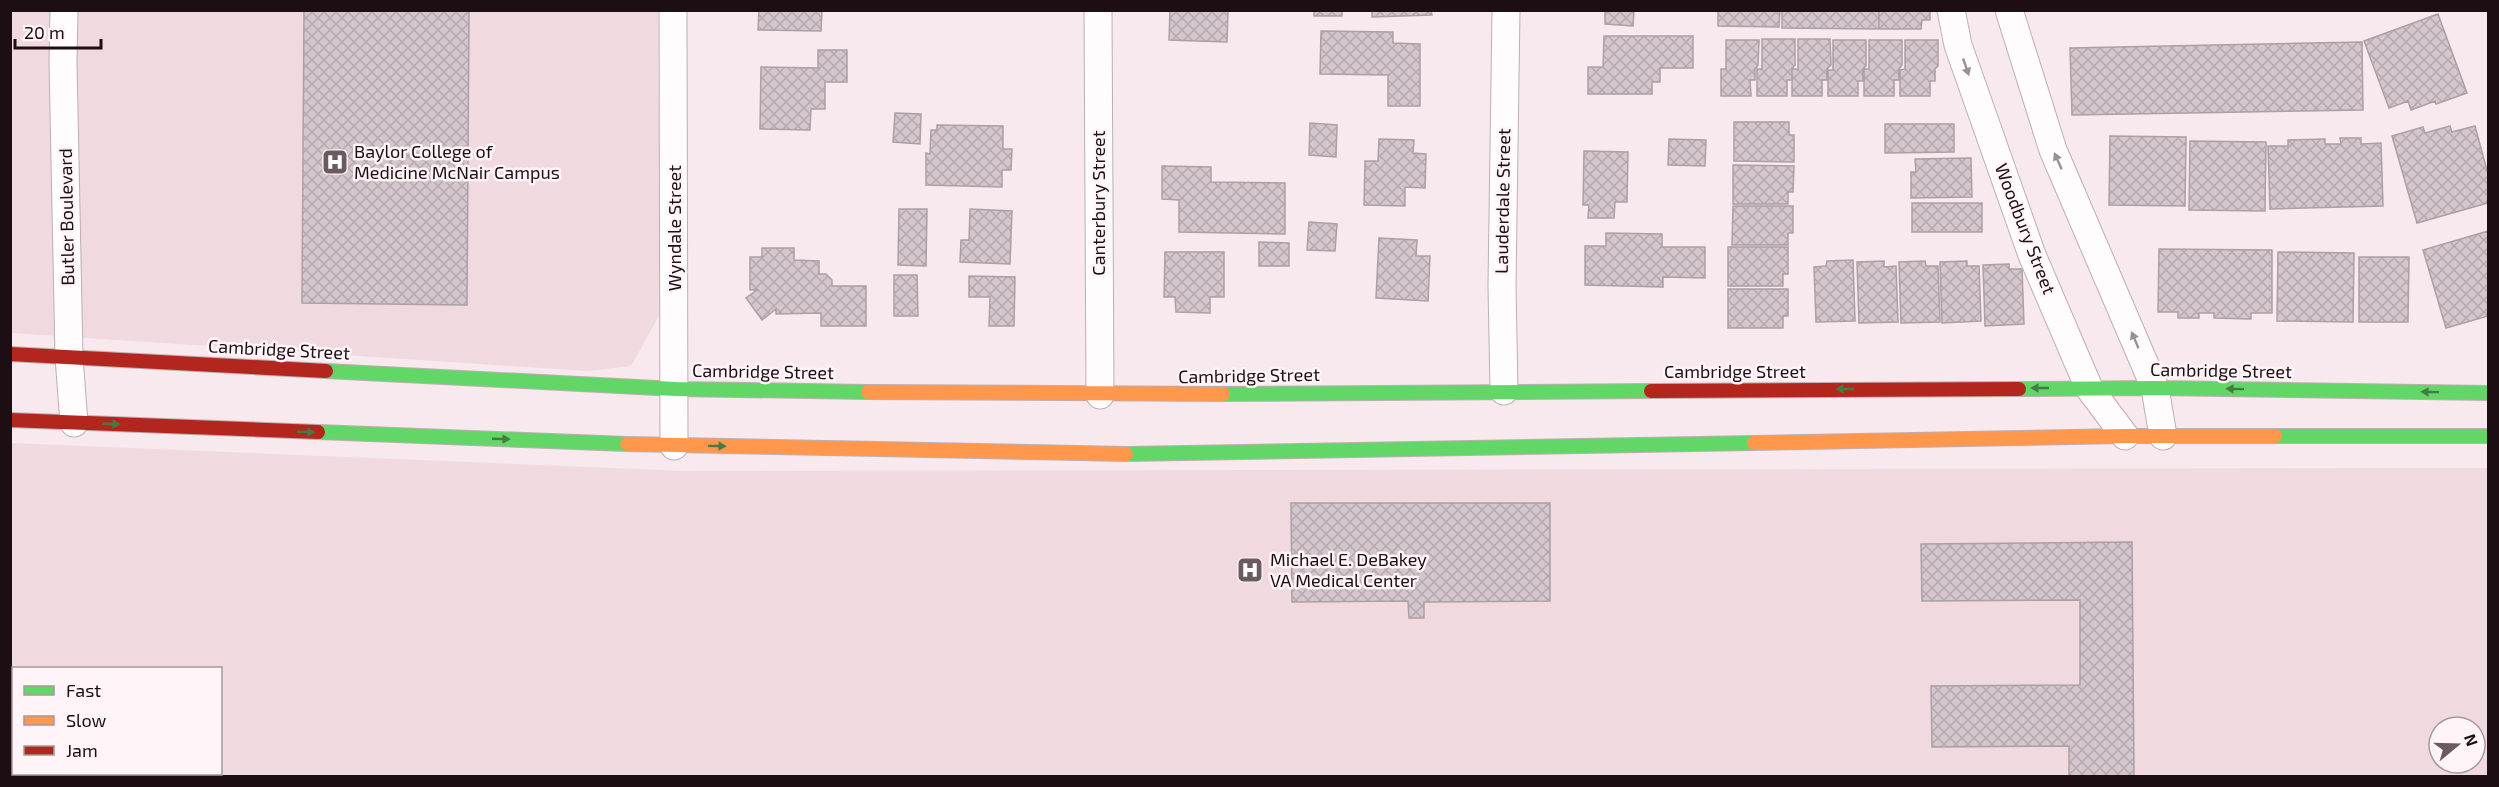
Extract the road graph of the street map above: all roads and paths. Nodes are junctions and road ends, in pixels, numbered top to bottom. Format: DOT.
graph roads {
  1 [pos="64,10"];
  2 [pos="674,10"];
  3 [pos="1098,10"];
  4 [pos="1506,10"];
  5 [pos="1951,10"];
  6 [pos="2009,10"];
  7 [pos="10,354"];
  8 [pos="69,357"];
  9 [pos="2089,388"];
  10 [pos="2155,388"];
  11 [pos="676,389"];
  12 [pos="1504,391"];
  13 [pos="2488,393"];
  14 [pos="1100,395"];
  15 [pos="10,420"];
  16 [pos="74,423"];
  17 [pos="2126,436"];
  18 [pos="2163,436"];
  19 [pos="2488,436"];
  20 [pos="674,446"];
  1 -- 8 [label="street, Butler Boulevard"];
  2 -- 11 [label="street, Wyndale Street"];
  3 -- 14 [label="street, Canterbury Street"];
  4 -- 12 [label="street, Lauderdale Street"];
  5 -- 9 [label="street, Woodbury Street, one-way"];
  10 -- 6 [label="street, one-way"];
  7 -- 8 [label="street, Cambridge Street"];
  8 -- 11 [label="street, Cambridge Street"];
  8 -- 16 [label="street, Butler Boulevard"];
  9 -- 10 [label="street, Cambridge Street"];
  9 -- 12 [label="street, Cambridge Street, one-way"];
  9 -- 17 [label="street, Woodbury Street"];
  13 -- 10 [label="street, Cambridge Street, one-way"];
  10 -- 18 [label="street"];
  11 -- 14 [label="street, Cambridge Street"];
  11 -- 20 [label="street, Wyndale Street"];
  12 -- 14 [label="street, Cambridge Street"];
  15 -- 16 [label="street"];
  16 -- 20 [label="street, one-way"];
  17 -- 18 [label="street"];
  20 -- 17 [label="street, one-way"];
  18 -- 19 [label="street"];
}
